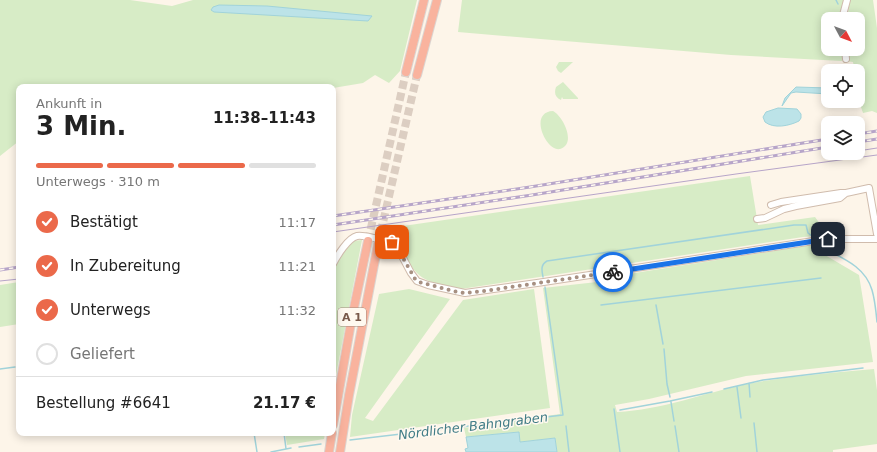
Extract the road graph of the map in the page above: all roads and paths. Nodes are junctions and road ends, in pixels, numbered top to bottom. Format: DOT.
graph roads {
  1 [pos="424,0"];
  2 [pos="437,0"];
  3 [pos="847,0"];
  4 [pos="844,12"];
  5 [pos="846,56"];
  6 [pos="846,59"];
  7 [pos="406,72"];
  8 [pos="417,75"];
  9 [pos="846,193"];
  10 [pos="771,206"];
  11 [pos="757,219"];
  12 [pos="877,234"];
  13 [pos="877,240"];
  14 [pos="368,241"];
  15 [pos="378,244"];
  16 [pos="336,260"];
  17 [pos="336,407"];
  18 [pos="332,436"];
  19 [pos="329,452"];
  20 [pos="340,452"];
  1 -- 7 [label="highway"];
  2 -- 8 [label="highway"];
  3 -- 4 [label="street"];
  5 -- 6 [label="street"];
  9 -- 10 [label="street"];
  9 -- 11 [label="street"];
  9 -- 12 [label="street"];
  13 -- 16 [label="street"];
  14 -- 17 [label="highway, A 1"];
  15 -- 20 [label="highway, A 1"];
  18 -- 19 [label="highway"];
}
